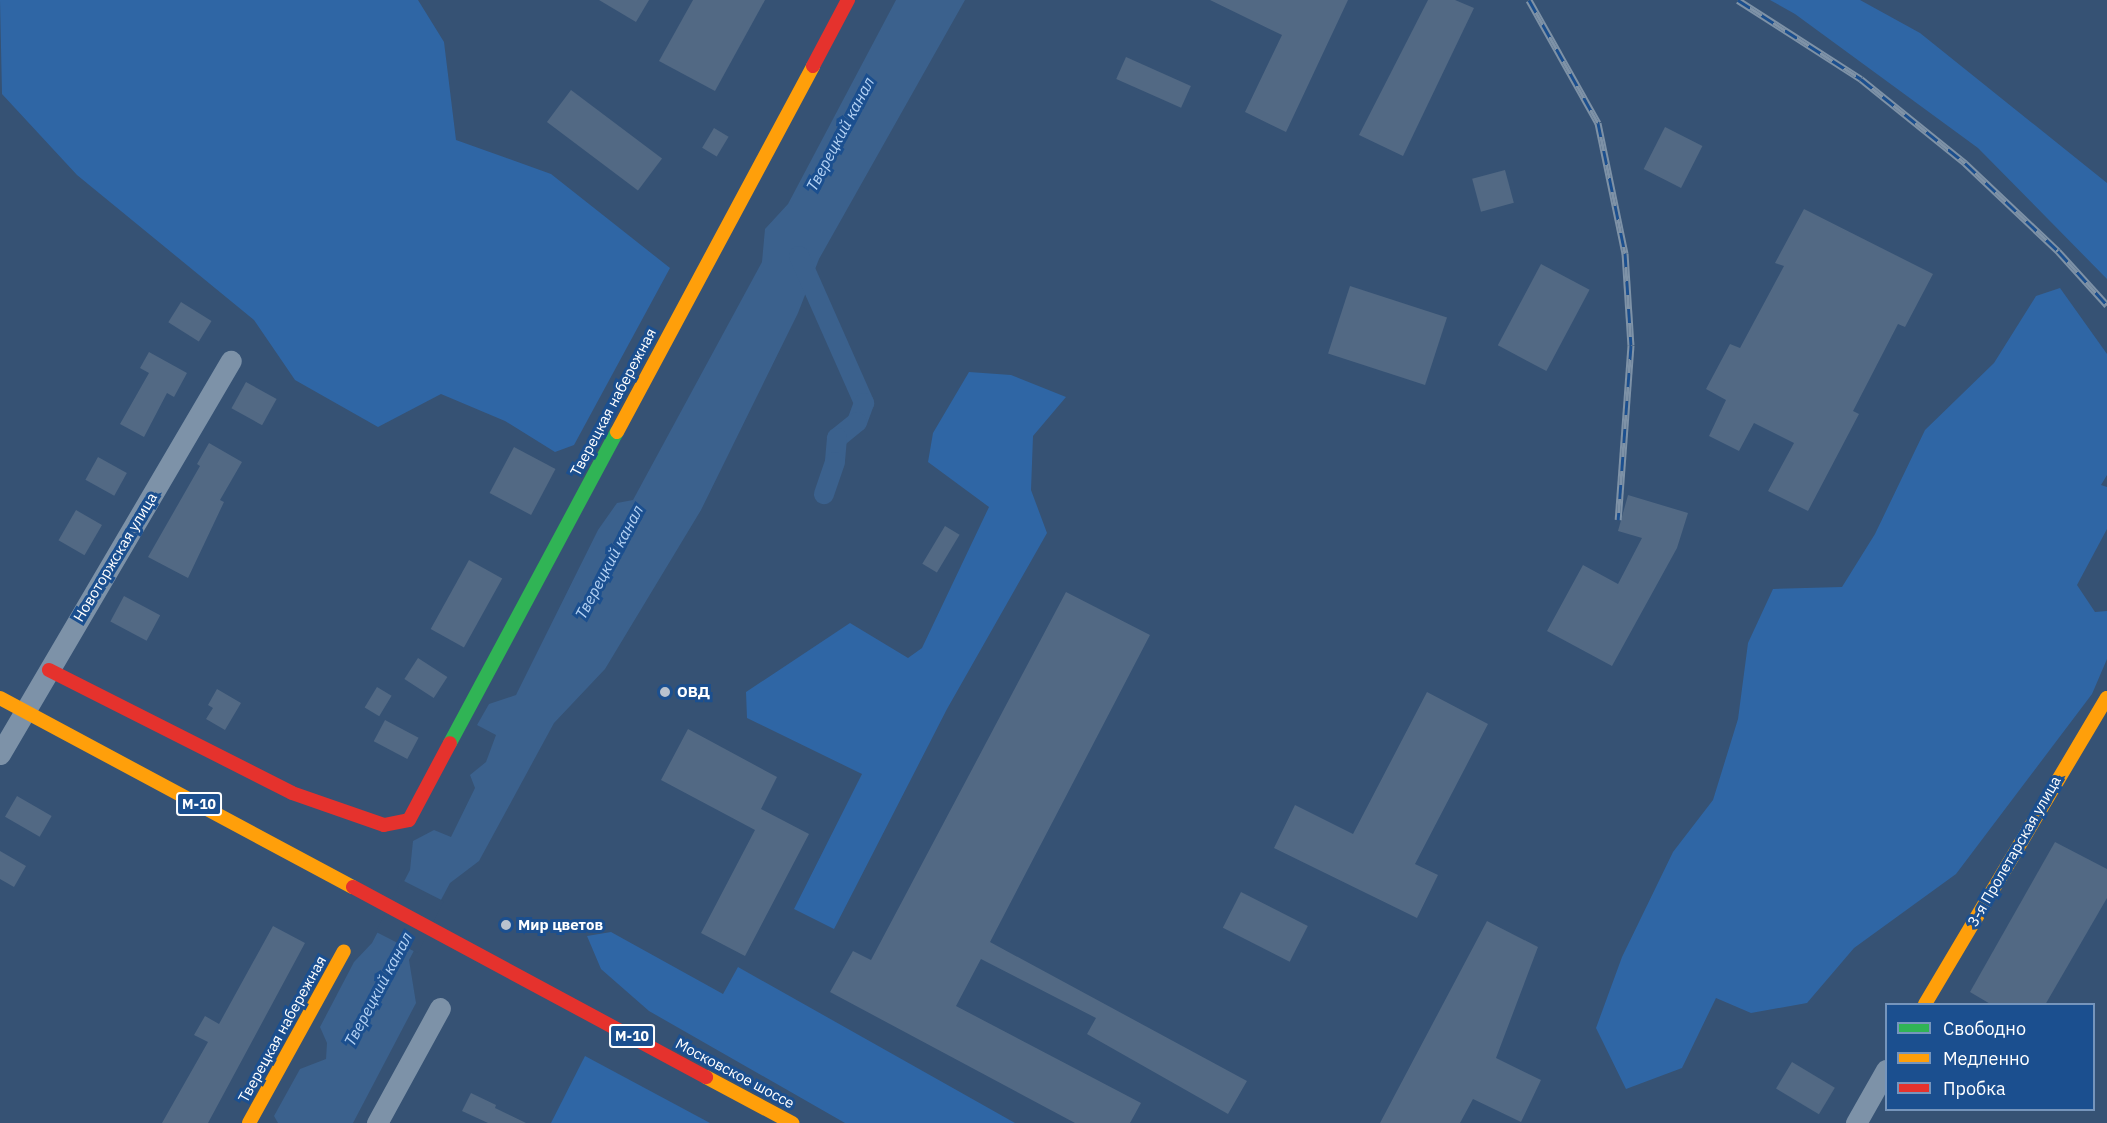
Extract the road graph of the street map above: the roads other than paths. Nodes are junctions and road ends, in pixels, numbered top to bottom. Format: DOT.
graph roads {
  1 [pos="848,0"];
  2 [pos="231,361"];
  3 [pos="49,670"];
  4 [pos="0,698"];
  5 [pos="2107,698"];
  6 [pos="24,711"];
  7 [pos="0,754"];
  8 [pos="344,951"];
  9 [pos="1926,1003"];
  10 [pos="440,1008"];
  11 [pos="1885,1073"];
  12 [pos="249,1123"];
  13 [pos="377,1123"];
  14 [pos="792,1123"];
  15 [pos="1856,1123"];
  1 -- 3 [label="main road, Тверецкая набережная"];
  2 -- 3 [label="street, Новоторжская улица"];
  3 -- 6 [label="street, Новоторжская улица"];
  4 -- 6 [label="main road, М-10"];
  5 -- 9 [label="main road, 3-я Пролетарская улица"];
  6 -- 7 [label="street, Новоторжская улица"];
  6 -- 14 [label="main road, Московское шоссе / М-10"];
  8 -- 12 [label="main road, Тверецкая набережная"];
  10 -- 13 [label="street"];
  11 -- 15 [label="street"];
}
